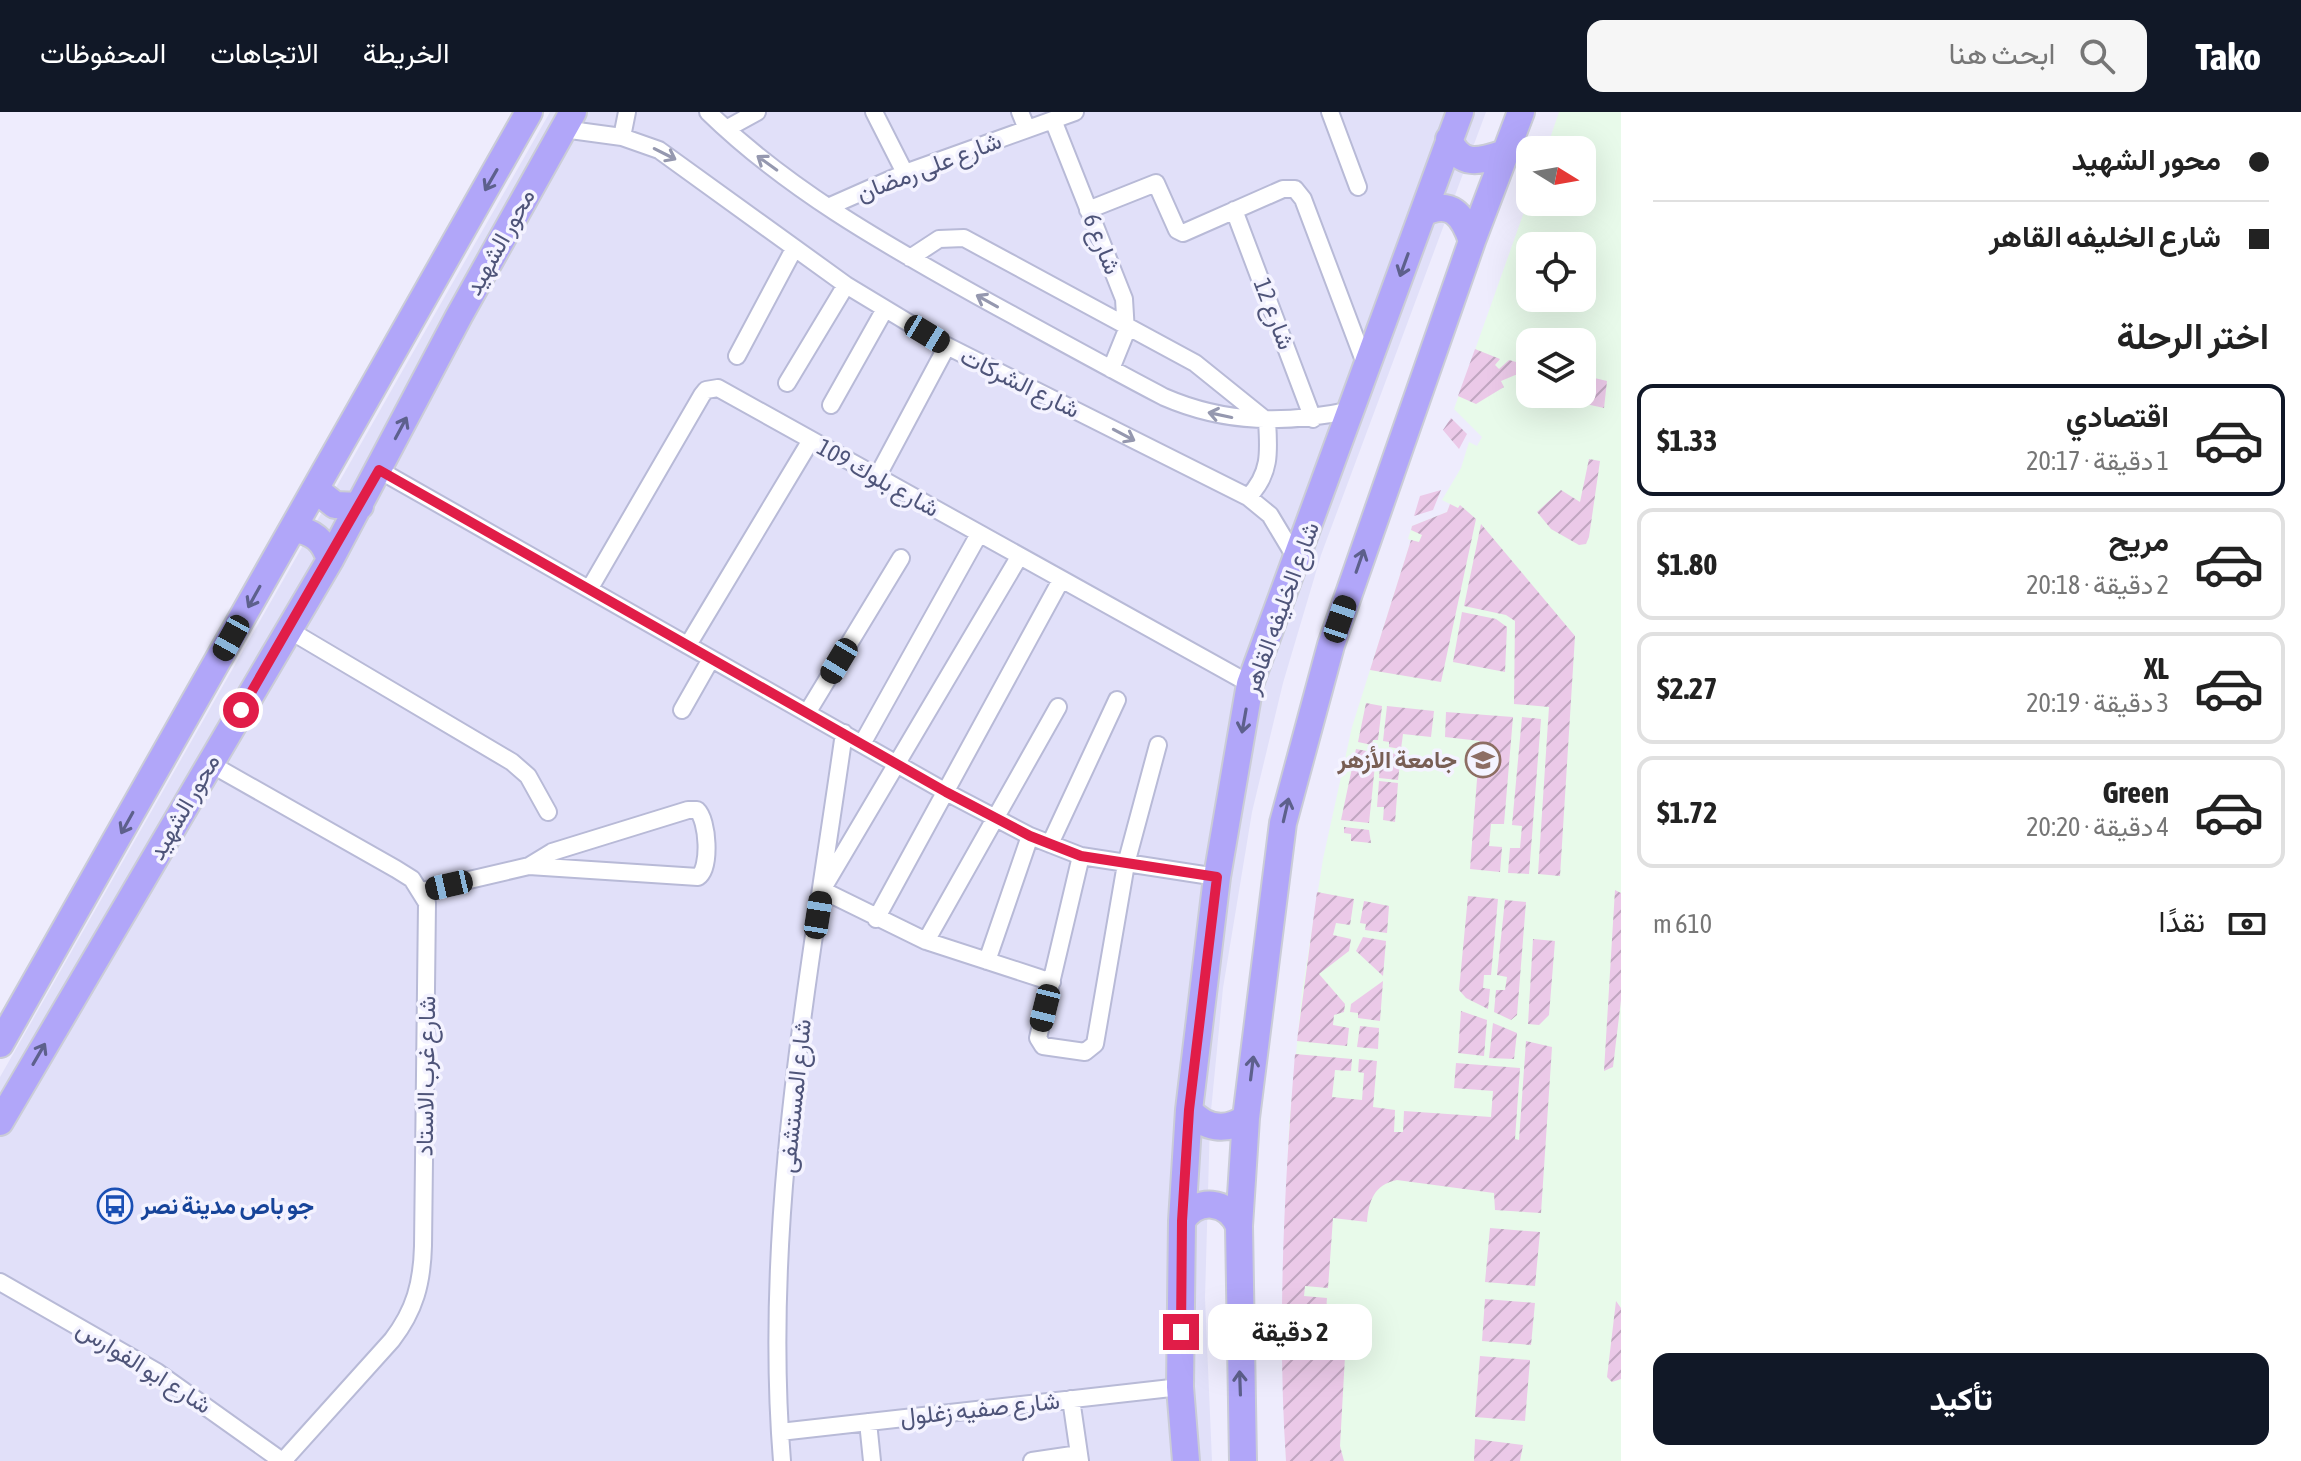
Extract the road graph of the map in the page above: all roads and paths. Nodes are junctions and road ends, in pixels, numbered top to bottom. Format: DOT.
graph roads {
  1 [pos="529,112"];
  2 [pos="627,112"];
  3 [pos="708,112"];
  4 [pos="757,112"];
  5 [pos="874,112"];
  6 [pos="1020,112"];
  7 [pos="1075,112"];
  8 [pos="1330,112"];
  9 [pos="1460,112"];
  10 [pos="1521,112"];
  11 [pos="568,120"];
  12 [pos="1053,120"];
  13 [pos="726,129"];
  14 [pos="1027,129"];
  15 [pos="622,137"];
  16 [pos="1449,139"];
  17 [pos="1508,152"];
  18 [pos="905,173"];
  19 [pos="1358,187"];
  20 [pos="828,207"];
  21 [pos="1088,210"];
  22 [pos="1234,210"];
  23 [pos="1423,213"];
  24 [pos="1472,241"];
  25 [pos="794,249"];
  26 [pos="910,258"];
  27 [pos="846,285"];
  28 [pos="885,309"];
  29 [pos="1126,323"];
  30 [pos="947,346"];
  31 [pos="737,356"];
  32 [pos="1111,369"];
  33 [pos="1367,369"];
  34 [pos="787,383"];
  35 [pos="831,405"];
  36 [pos="1352,410"];
  37 [pos="1313,419"];
  38 [pos="1267,421"];
  39 [pos="811,440"];
  40 [pos="379,470"];
  41 [pos="877,477"];
  42 [pos="315,489"];
  43 [pos="1248,497"];
  44 [pos="360,506"];
  45 [pos="293,529"];
  46 [pos="979,534"];
  47 [pos="1019,557"];
  48 [pos="901,558"];
  49 [pos="330,560"];
  50 [pos="1298,561"];
  51 [pos="1061,580"];
  52 [pos="590,588"];
  53 [pos="289,630"];
  54 [pos="688,645"];
  55 [pos="711,659"];
  56 [pos="1250,684"];
  57 [pos="1117,700"];
  58 [pos="1058,707"];
  59 [pos="682,710"];
  60 [pos="807,713"];
  61 [pos="844,733"];
  62 [pos="862,744"];
  63 [pos="1158,745"];
  64 [pos="209,763"];
  65 [pos="898,765"];
  66 [pos="946,792"];
  67 [pos="548,812"];
  68 [pos="993,817"];
  69 [pos="1030,836"];
  70 [pos="1050,844"];
  71 [pos="1081,856"];
  72 [pos="1126,864"];
  73 [pos="529,866"];
  74 [pos="1217,877"];
  75 [pos="822,890"];
  76 [pos="422,891"];
  77 [pos="876,919"];
  78 [pos="926,941"];
  79 [pos="987,961"];
  80 [pos="1052,982"];
  81 [pos="0,1044"];
  82 [pos="1189,1110"];
  83 [pos="1246,1118"];
  84 [pos="0,1122"];
  85 [pos="1182,1221"];
  86 [pos="1239,1226"];
  87 [pos="0,1282"];
  88 [pos="1180,1387"];
  89 [pos="1071,1399"];
  90 [pos="868,1422"];
  91 [pos="780,1432"];
  92 [pos="1080,1458"];
  93 [pos="283,1461"];
  94 [pos="782,1461"];
  95 [pos="872,1461"];
  96 [pos="1032,1461"];
  97 [pos="1186,1461"];
  98 [pos="1243,1461"];
  1 -- 42 [label="main road, محور الشهيد, one-way"];
  2 -- 15 [label="street"];
  3 -- 13 [label="street"];
  4 -- 13 [label="street"];
  5 -- 18 [label="street"];
  6 -- 14 [label="street"];
  7 -- 12 [label="street, شارع على رمضان"];
  8 -- 19 [label="street"];
  9 -- 16 [label="main road, شارع الخليفه القاهر"];
  10 -- 17 [label="main road"];
  11 -- 15 [label="street, شارع الشركات"];
  40 -- 11 [label="main road, محور الشهيد, one-way"];
  12 -- 14 [label="street, شارع على رمضان"];
  12 -- 21 [label="street, شارع 6"];
  20 -- 13 [label="street, one-way"];
  14 -- 18 [label="street, شارع على رمضان"];
  15 -- 25 [label="street, شارع الشركات, one-way"];
  16 -- 17 [label="main road"];
  16 -- 23 [label="main road, شارع الخليفه القاهر"];
  17 -- 24 [label="main road"];
  18 -- 20 [label="street, شارع على رمضان"];
  20 -- 26 [label="street"];
  21 -- 22 [label="street"];
  21 -- 29 [label="street, شارع 6"];
  22 -- 33 [label="street"];
  22 -- 37 [label="street, شارع 12"];
  23 -- 24 [label="main road"];
  23 -- 33 [label="main road, شارع الخليفه القاهر, one-way"];
  83 -- 24 [label="main road, one-way"];
  25 -- 27 [label="street, شارع الشركات"];
  25 -- 31 [label="street"];
  26 -- 29 [label="street"];
  32 -- 26 [label="street, one-way"];
  27 -- 28 [label="street, شارع الشركات"];
  27 -- 34 [label="street"];
  28 -- 30 [label="street, شارع الشركات"];
  28 -- 35 [label="street"];
  29 -- 32 [label="street, شارع 6"];
  29 -- 38 [label="street"];
  30 -- 41 [label="street"];
  30 -- 43 [label="street, شارع الشركات, one-way"];
  38 -- 32 [label="street, one-way"];
  33 -- 36 [label="main road, شارع الخليفه القاهر"];
  36 -- 37 [label="street"];
  36 -- 50 [label="main road, شارع الخليفه القاهر"];
  37 -- 38 [label="street"];
  38 -- 43 [label="street"];
  39 -- 41 [label="street, شارع بلوك 109"];
  39 -- 52 [label="street, شارع بلوك 109"];
  39 -- 54 [label="street"];
  40 -- 44 [label="main road, محور الشهيد"];
  40 -- 52 [label="street"];
  41 -- 46 [label="street, شارع بلوك 109"];
  42 -- 44 [label="main road"];
  42 -- 45 [label="main road, محور الشهيد"];
  43 -- 50 [label="street, شارع الشركات"];
  44 -- 49 [label="main road, محور الشهيد"];
  45 -- 49 [label="main road"];
  45 -- 81 [label="main road, محور الشهيد, one-way"];
  46 -- 47 [label="street, شارع بلوك 109"];
  46 -- 62 [label="street"];
  47 -- 51 [label="street, شارع بلوك 109"];
  47 -- 65 [label="street"];
  48 -- 60 [label="street"];
  49 -- 53 [label="main road, محور الشهيد"];
  50 -- 56 [label="main road, شارع الخليفه القاهر"];
  51 -- 56 [label="street, شارع بلوك 109"];
  51 -- 66 [label="street"];
  52 -- 54 [label="street"];
  53 -- 64 [label="main road, محور الشهيد"];
  53 -- 67 [label="street"];
  54 -- 55 [label="street"];
  55 -- 59 [label="street"];
  55 -- 60 [label="street"];
  56 -- 74 [label="main road, شارع الخليفه القاهر, one-way"];
  57 -- 70 [label="street"];
  58 -- 68 [label="street"];
  60 -- 61 [label="street"];
  61 -- 62 [label="street"];
  61 -- 75 [label="street, شارع المستشفى"];
  62 -- 65 [label="street"];
  63 -- 72 [label="street"];
  64 -- 76 [label="street"];
  84 -- 64 [label="main road, محور الشهيد, one-way"];
  65 -- 66 [label="street"];
  65 -- 75 [label="street"];
  66 -- 68 [label="street"];
  66 -- 77 [label="street"];
  68 -- 69 [label="street"];
  68 -- 78 [label="street"];
  69 -- 70 [label="street"];
  69 -- 79 [label="street"];
  70 -- 71 [label="street"];
  71 -- 72 [label="street"];
  71 -- 80 [label="street"];
  72 -- 74 [label="street"];
  72 -- 80 [label="street"];
  73 -- 73 [label="street"];
  73 -- 76 [label="street"];
  74 -- 82 [label="main road, شارع الخليفه القاهر"];
  75 -- 77 [label="street"];
  75 -- 91 [label="street, شارع المستشفى"];
  76 -- 93 [label="street, شارع غرب الاستاد"];
  77 -- 78 [label="street"];
  78 -- 79 [label="street"];
  79 -- 80 [label="street"];
  82 -- 83 [label="main road"];
  82 -- 85 [label="main road, شارع الخليفه القاهر"];
  83 -- 86 [label="main road"];
  85 -- 86 [label="main road"];
  85 -- 88 [label="main road, شارع الخليفه القاهر"];
  98 -- 86 [label="main road, one-way"];
  87 -- 93 [label="street, شارع ابو الفوارس"];
  88 -- 89 [label="street, شارع صفيه زغلول"];
  88 -- 97 [label="main road, شارع الخليفه القاهر"];
  89 -- 90 [label="street, شارع صفيه زغلول"];
  89 -- 92 [label="street"];
  90 -- 91 [label="street, شارع صفيه زغلول"];
  90 -- 95 [label="street"];
  91 -- 94 [label="street, شارع المستشفى"];
  92 -- 96 [label="street"];
}
